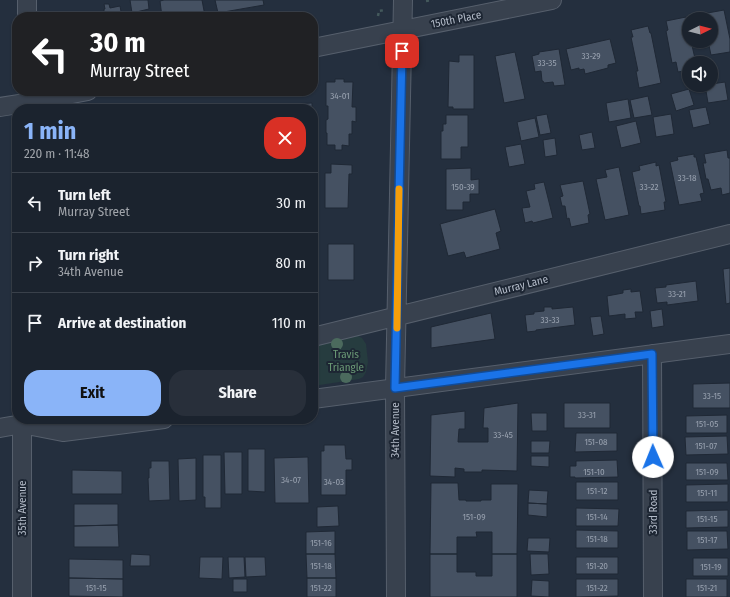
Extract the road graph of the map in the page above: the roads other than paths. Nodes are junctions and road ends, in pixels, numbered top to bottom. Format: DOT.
graph roads {
  1 [pos="27,0"];
  2 [pos="403,0"];
  3 [pos="552,0"];
  4 [pos="26,12"];
  5 [pos="402,30"];
  6 [pos="318,47"];
  7 [pos="56,96"];
  8 [pos="25,101"];
  9 [pos="12,104"];
  10 [pos="12,104"];
  11 [pos="0,107"];
  12 [pos="730,234"];
  13 [pos="397,316"];
  14 [pos="318,336"];
  15 [pos="730,344"];
  16 [pos="652,354"];
  17 [pos="395,388"];
  18 [pos="318,398"];
  19 [pos="14,424"];
  20 [pos="24,424"];
  21 [pos="35,424"];
  22 [pos="125,424"];
  23 [pos="0,428"];
  24 [pos="22,597"];
  25 [pos="396,597"];
  26 [pos="654,597"];
  1 -- 4 [label="street"];
  2 -- 5 [label="street, 34th Avenue"];
  3 -- 5 [label="street, 150th Place"];
  5 -- 6 [label="street, 150th Place"];
  5 -- 13 [label="street, 34th Avenue"];
  7 -- 8 [label="street"];
  8 -- 9 [label="street"];
  10 -- 11 [label="street"];
  12 -- 13 [label="street, Murray Lane"];
  13 -- 14 [label="street, Murray Lane"];
  13 -- 17 [label="street, 34th Avenue"];
  15 -- 16 [label="street"];
  16 -- 17 [label="street"];
  16 -- 26 [label="street, 33rd Road"];
  17 -- 18 [label="street"];
  17 -- 25 [label="street, 34th Avenue"];
  19 -- 23 [label="street"];
  20 -- 24 [label="street, 35th Avenue"];
  21 -- 22 [label="street"];
}
